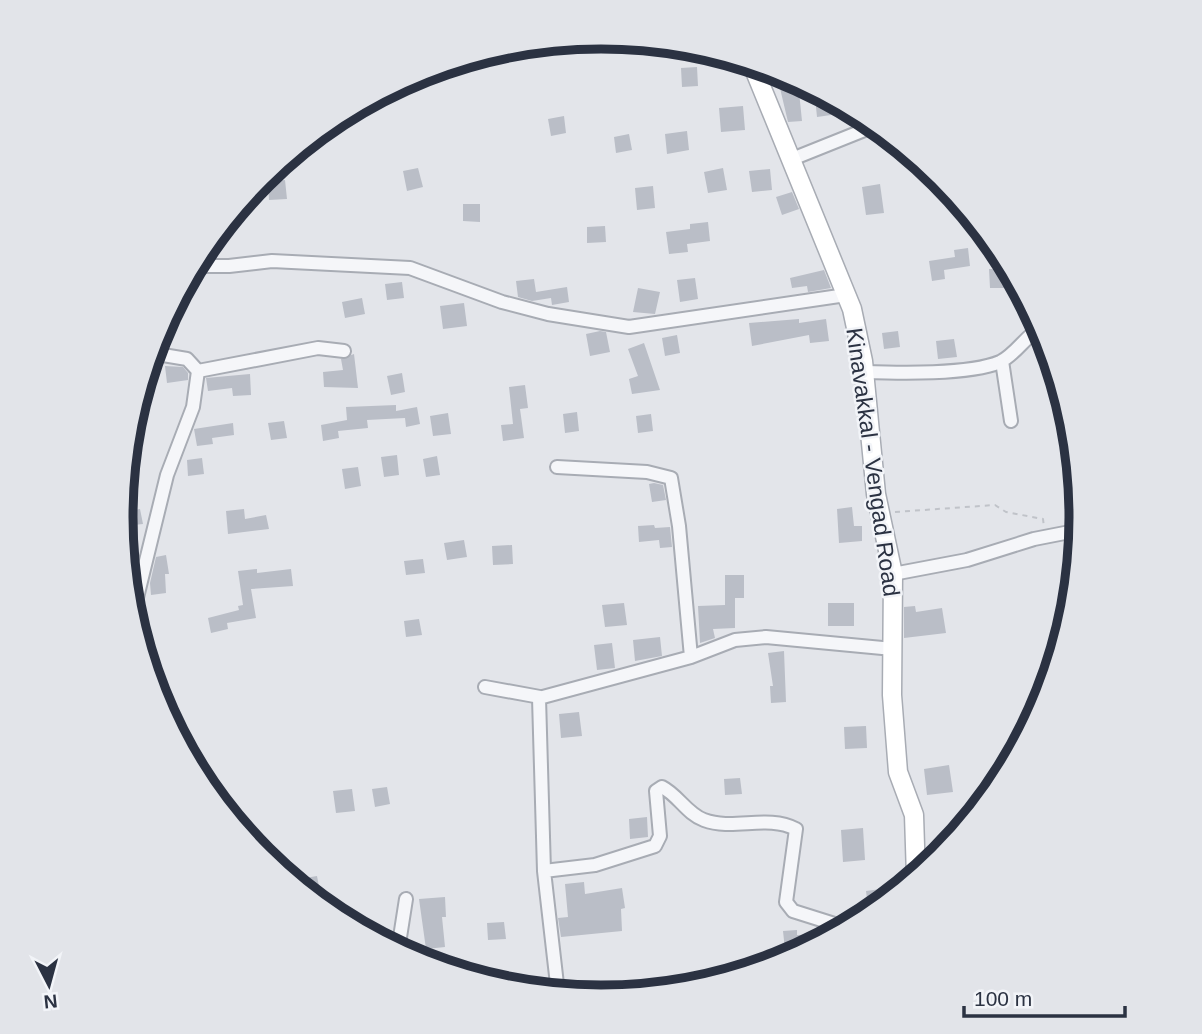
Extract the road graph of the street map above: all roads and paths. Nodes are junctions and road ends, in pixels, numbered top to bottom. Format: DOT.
graph roads {
  1 [pos="757,76"];
  2 [pos="864,130"];
  3 [pos="792,159"];
  4 [pos="206,266"];
  5 [pos="846,295"];
  6 [pos="1031,333"];
  7 [pos="344,351"];
  8 [pos="162,356"];
  9 [pos="1002,361"];
  10 [pos="198,371"];
  11 [pos="864,372"];
  12 [pos="1011,421"];
  13 [pos="557,467"];
  14 [pos="880,512"];
  15 [pos="1069,532"];
  16 [pos="1046,537"];
  17 [pos="893,574"];
  18 [pos="139,590"];
  19 [pos="893,649"];
  20 [pos="691,657"];
  21 [pos="485,687"];
  22 [pos="540,697"];
  23 [pos="916,864"];
  24 [pos="544,871"];
  25 [pos="406,900"];
  26 [pos="832,923"];
  27 [pos="400,939"];
  28 [pos="557,983"];
  1 -- 3 [label="main road, Kinavakkal - Vengad Road"];
  2 -- 3 [label="street"];
  3 -- 5 [label="main road, Kinavakkal - Vengad Road"];
  4 -- 5 [label="street"];
  5 -- 11 [label="main road, Kinavakkal - Vengad Road"];
  6 -- 9 [label="street"];
  7 -- 10 [label="street"];
  8 -- 10 [label="street"];
  9 -- 11 [label="street"];
  9 -- 12 [label="street"];
  10 -- 18 [label="street"];
  11 -- 14 [label="main road, Kinavakkal - Vengad Road"];
  13 -- 20 [label="street"];
  14 -- 16 [label="path"];
  14 -- 17 [label="main road, Kinavakkal - Vengad Road"];
  15 -- 16 [label="street"];
  16 -- 17 [label="street"];
  17 -- 19 [label="main road, Kinavakkal - Vengad Road"];
  19 -- 20 [label="street"];
  19 -- 23 [label="main road, Kinavakkal - Vengad Road"];
  20 -- 22 [label="street"];
  21 -- 22 [label="street"];
  22 -- 24 [label="street"];
  24 -- 26 [label="street"];
  24 -- 28 [label="street"];
  25 -- 27 [label="street"];
}
